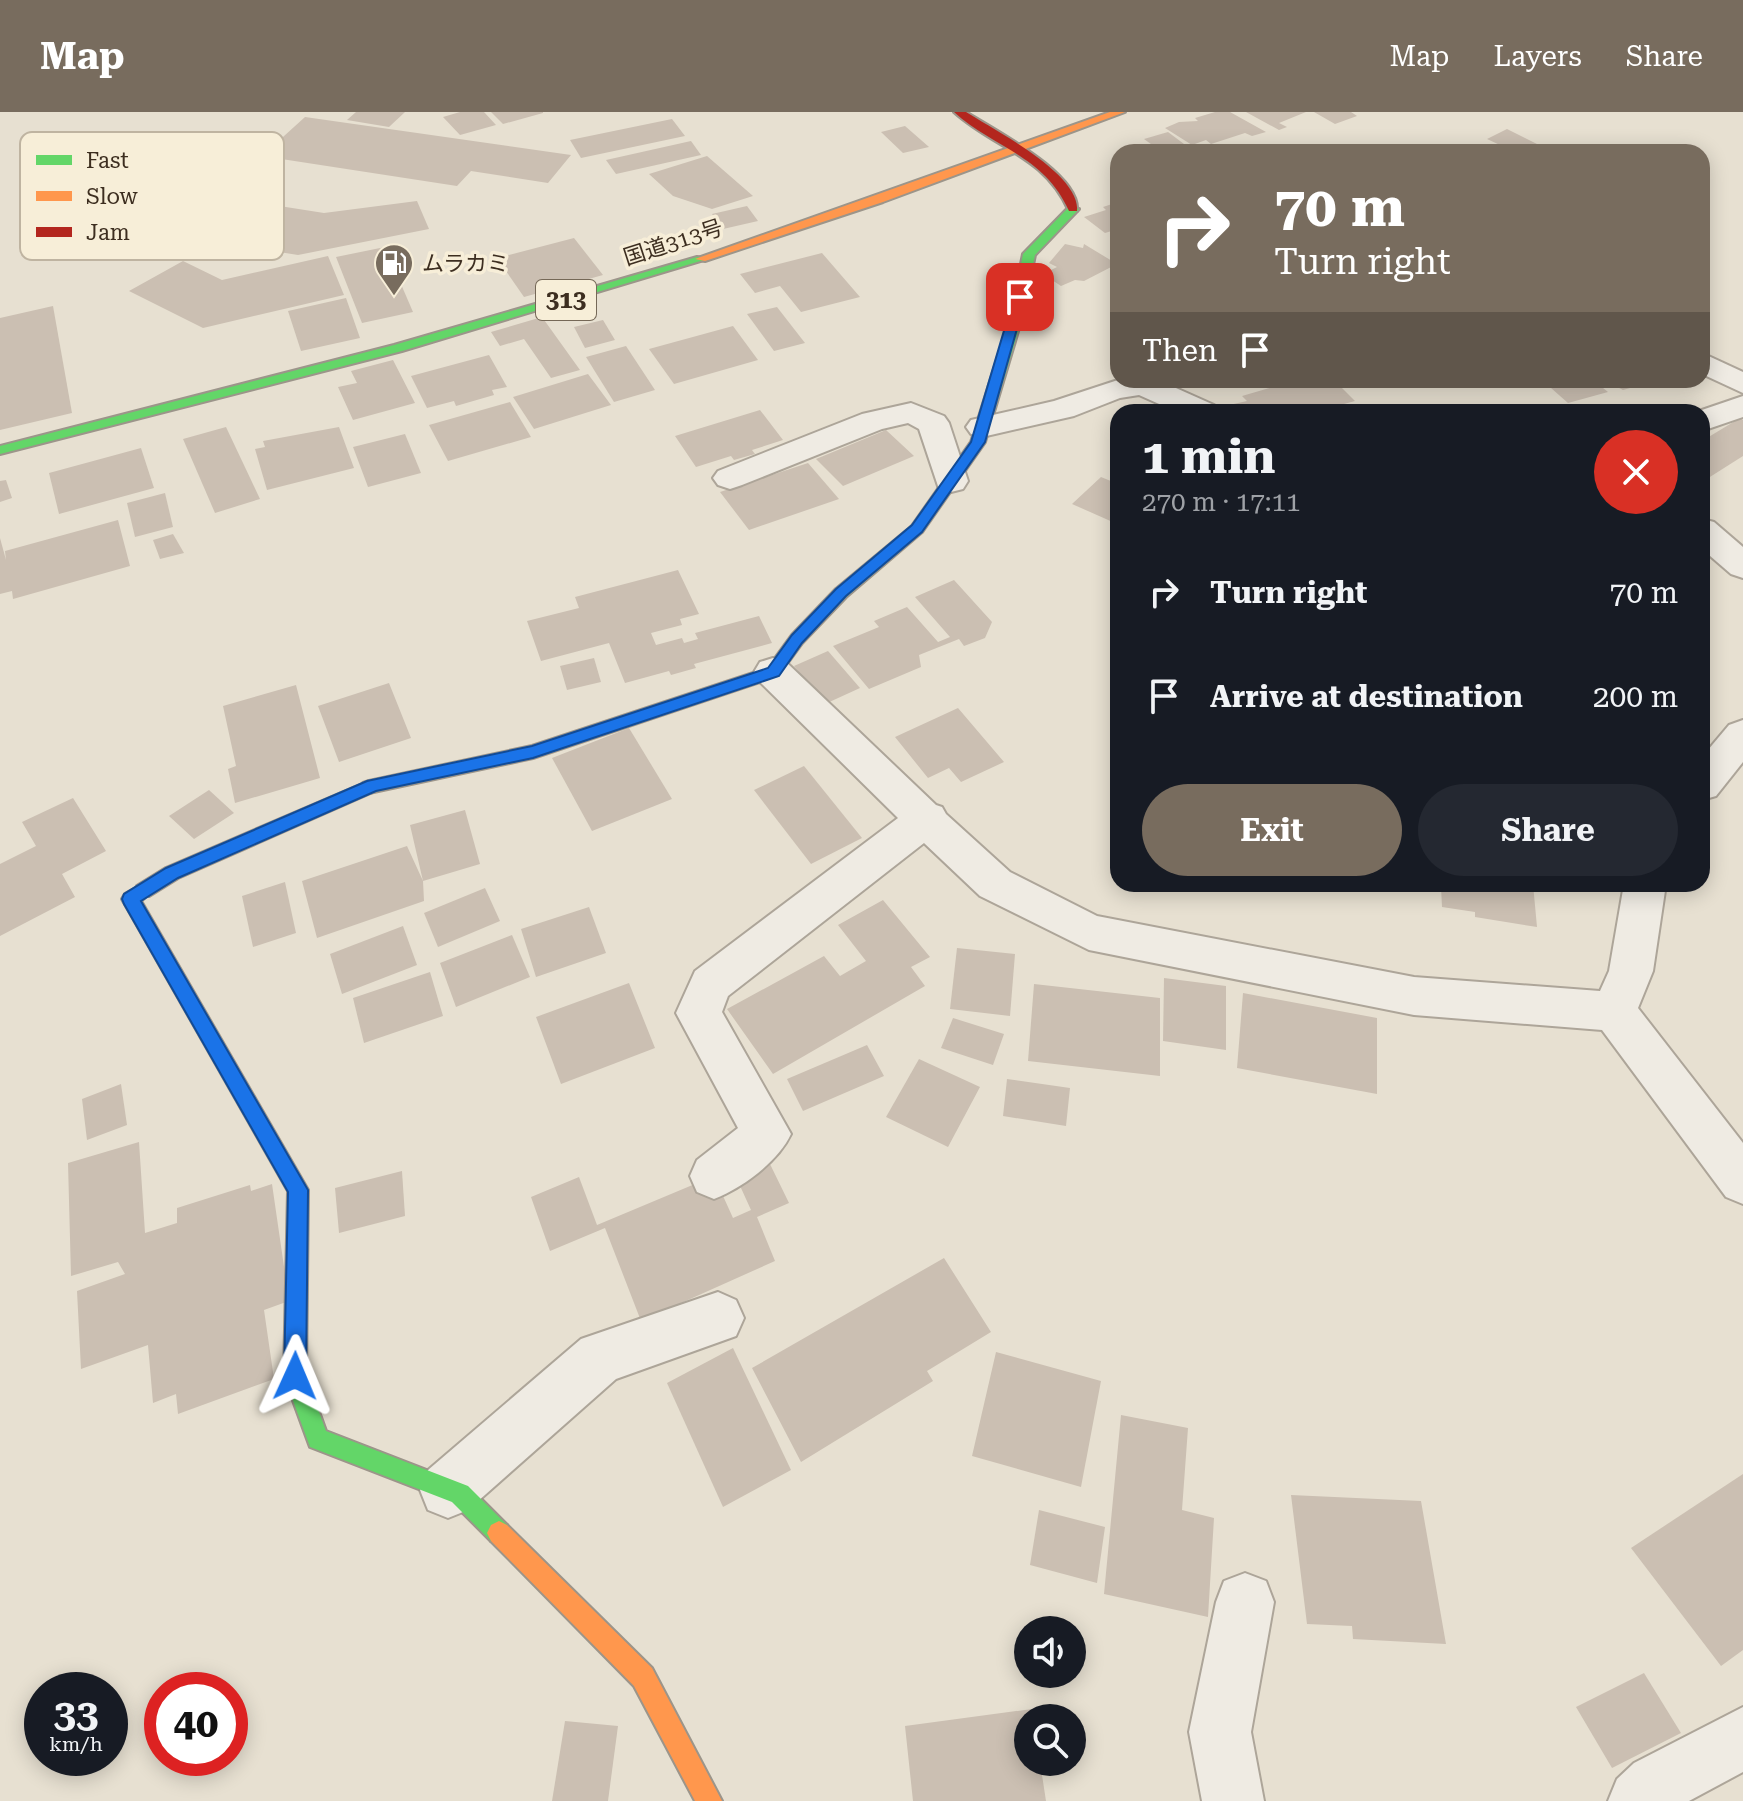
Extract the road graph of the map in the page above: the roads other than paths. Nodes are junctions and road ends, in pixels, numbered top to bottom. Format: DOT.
graph roads {
  1 [pos="959,112"];
  2 [pos="1120,112"];
  3 [pos="1017,151"];
  4 [pos="1710,366"];
  5 [pos="1743,384"];
  6 [pos="1125,388"];
  7 [pos="1150,388"];
  8 [pos="1185,404"];
  9 [pos="1743,406"];
  10 [pos="1710,418"];
  11 [pos="982,427"];
  12 [pos="0,450"];
  13 [pos="730,478"];
  14 [pos="951,481"];
  15 [pos="1710,537"];
  16 [pos="1743,566"];
  17 [pos="773,672"];
  18 [pos="1743,735"];
  19 [pos="1710,775"];
  20 [pos="928,818"];
  21 [pos="1644,892"];
  22 [pos="1614,1011"];
  23 [pos="714,1176"];
  24 [pos="1743,1181"];
  25 [pos="718,1318"];
  26 [pos="448,1490"];
  27 [pos="1245,1602"];
  28 [pos="1743,1738"];
  29 [pos="709,1801"];
  30 [pos="1233,1801"];
  31 [pos="1639,1801"];
  1 -- 3 [label="main road"];
  2 -- 3 [label="main road, 国道313号 / 313"];
  3 -- 11 [label="main road"];
  3 -- 12 [label="main road, 国道313号 / 313"];
  4 -- 5 [label="street"];
  6 -- 11 [label="street"];
  7 -- 8 [label="street"];
  9 -- 10 [label="street"];
  11 -- 14 [label="main road"];
  13 -- 14 [label="street"];
  14 -- 17 [label="main road"];
  15 -- 16 [label="street"];
  17 -- 20 [label="street"];
  17 -- 26 [label="main road"];
  18 -- 19 [label="street"];
  20 -- 22 [label="street"];
  20 -- 23 [label="street"];
  21 -- 22 [label="street"];
  22 -- 24 [label="street"];
  25 -- 26 [label="street"];
  26 -- 29 [label="main road"];
  27 -- 30 [label="street"];
  28 -- 31 [label="street"];
}
